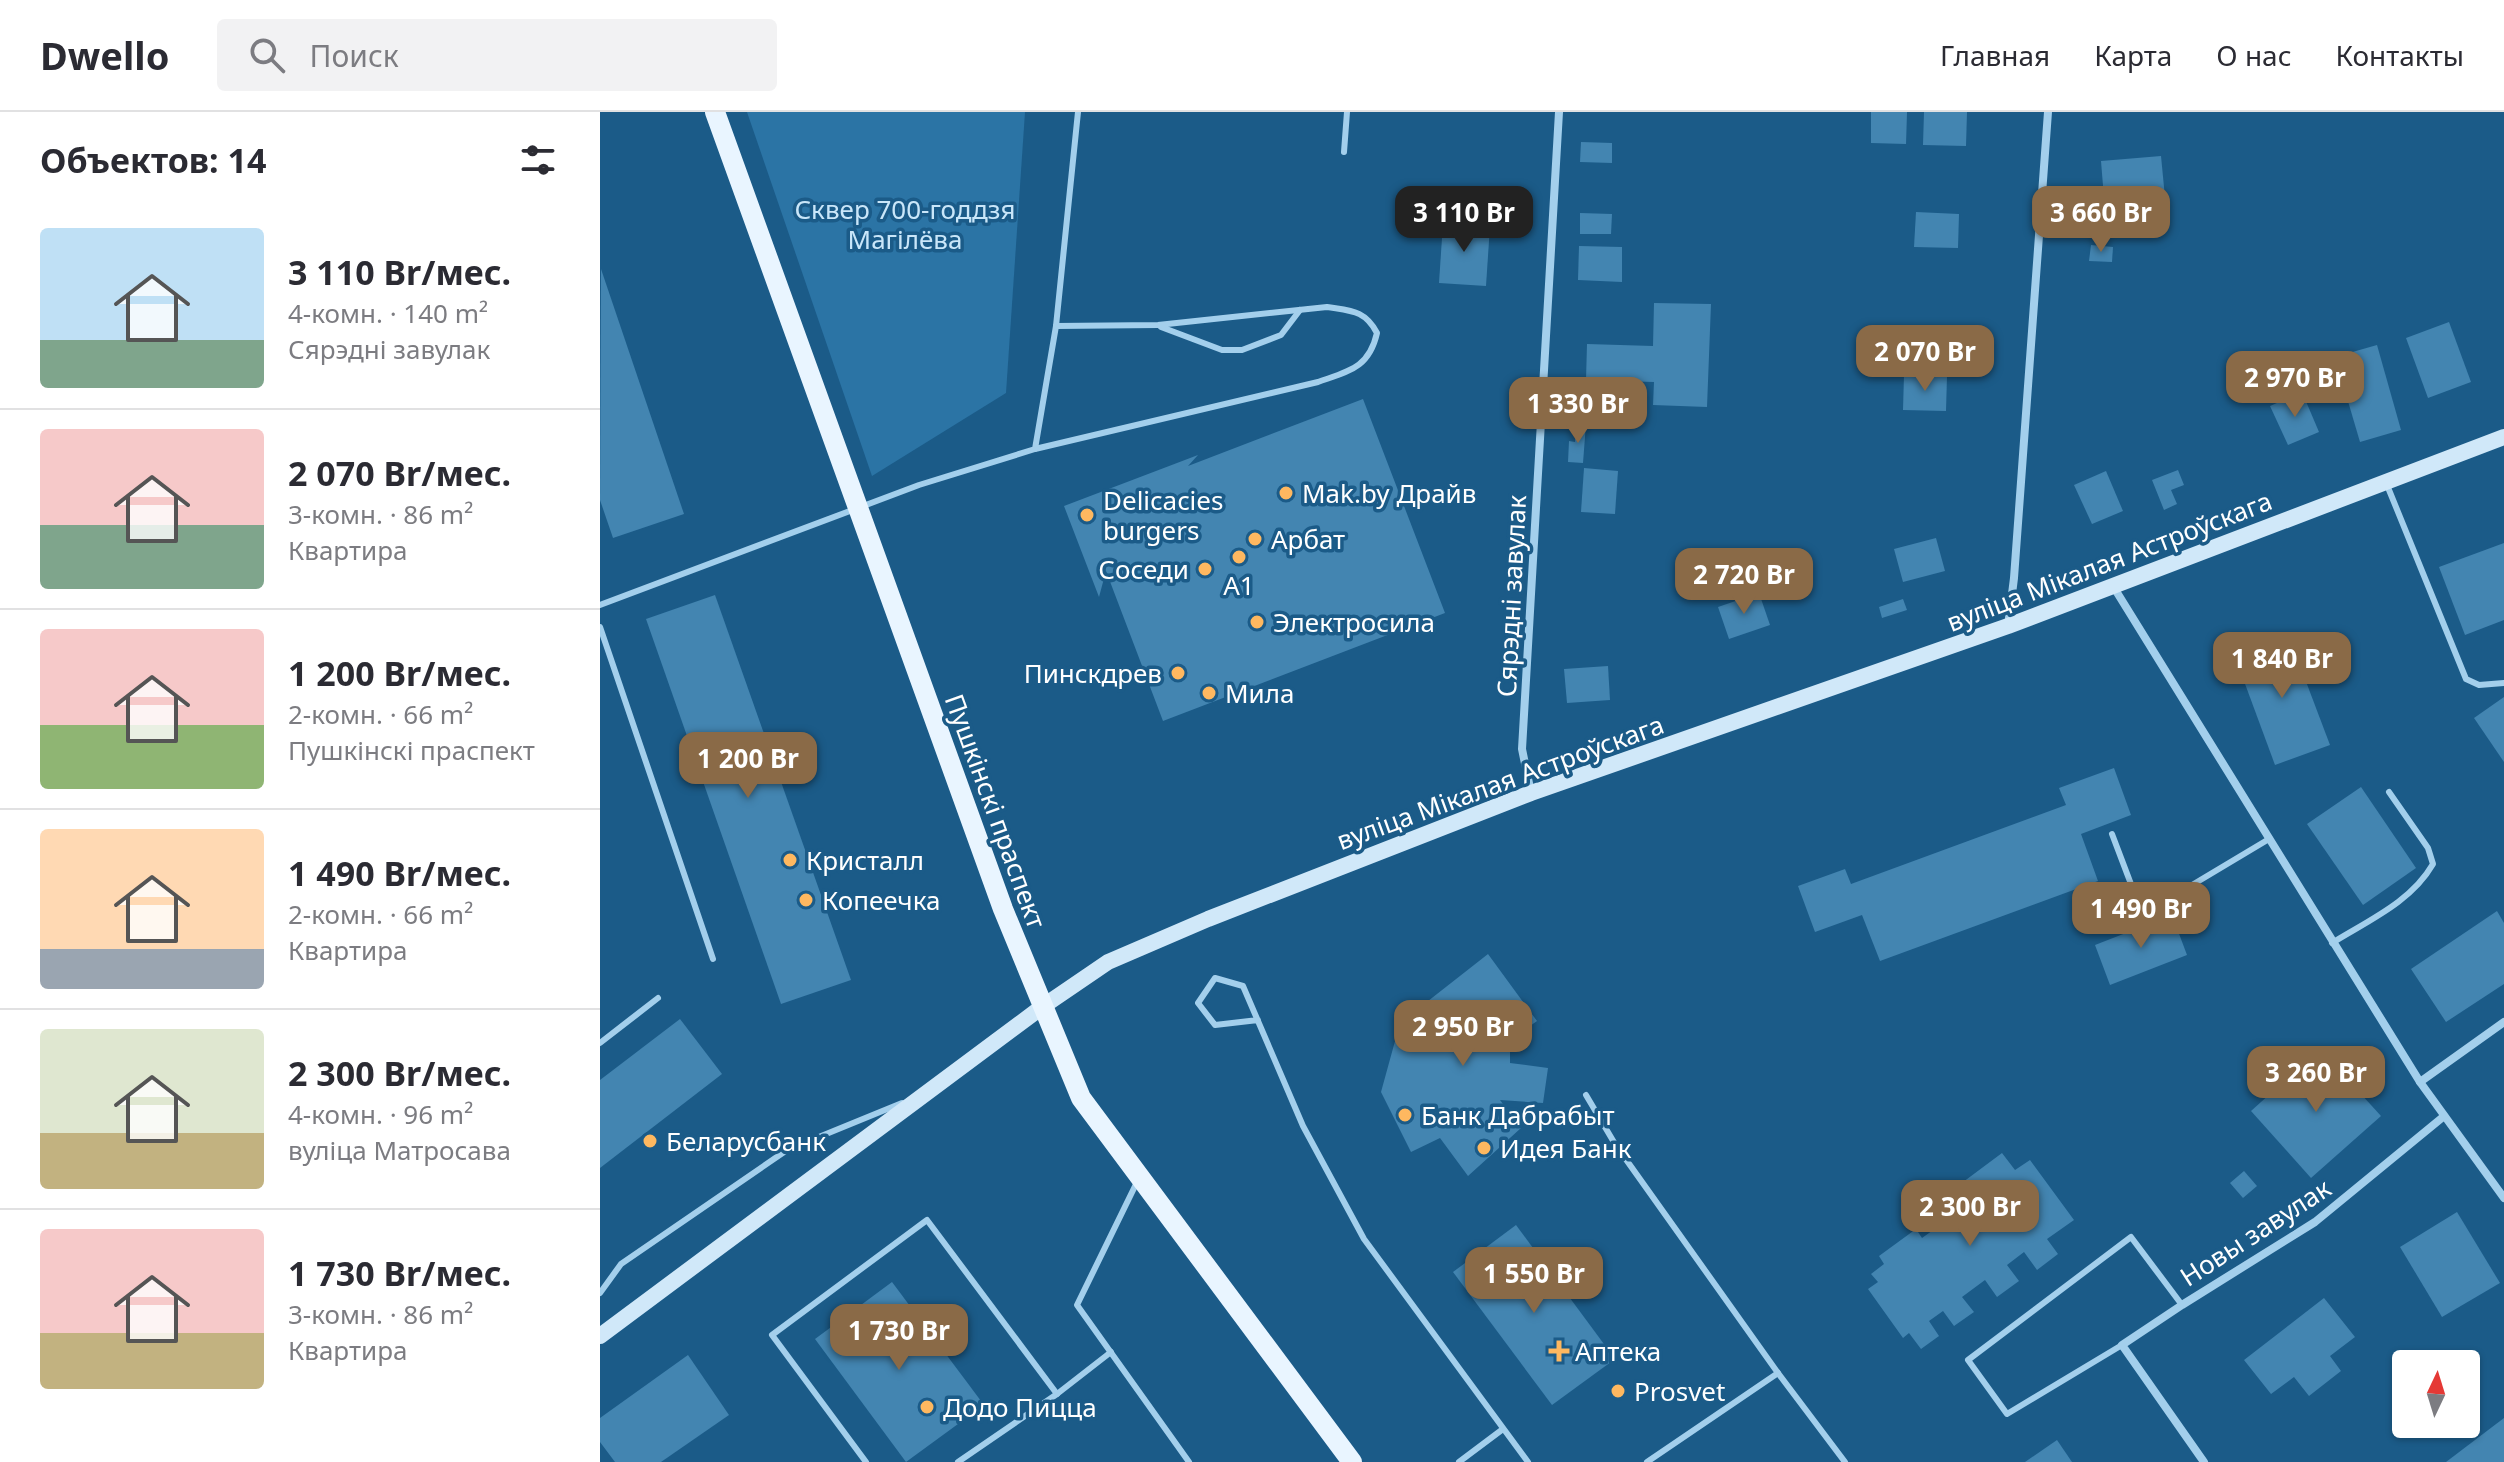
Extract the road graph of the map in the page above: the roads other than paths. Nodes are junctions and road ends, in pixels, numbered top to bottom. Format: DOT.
graph roads {
  1 [pos="715,112"];
  2 [pos="1078,112"];
  3 [pos="1347,112"];
  4 [pos="1559,112"];
  5 [pos="2048,112"];
  6 [pos="1344,152"];
  7 [pos="1300,310"];
  8 [pos="1158,325"];
  9 [pos="1056,326"];
  10 [pos="2504,437"];
  11 [pos="1035,449"];
  12 [pos="2386,482"];
  13 [pos="857,509"];
  14 [pos="2113,586"];
  15 [pos="600,605"];
  16 [pos="2008,626"];
  17 [pos="600,627"];
  18 [pos="2504,683"];
  19 [pos="2389,792"];
  20 [pos="1531,793"];
  21 [pos="2112,834"];
  22 [pos="2269,839"];
  23 [pos="2332,943"];
  24 [pos="713,959"];
  25 [pos="658,998"];
  26 [pos="1042,1007"];
  27 [pos="1258,1020"];
  28 [pos="2504,1022"];
  29 [pos="600,1043"];
  30 [pos="2420,1082"];
  31 [pos="924,1094"];
  32 [pos="1586,1095"];
  33 [pos="2443,1117"];
  34 [pos="1140,1177"];
  35 [pos="2504,1198"];
  36 [pos="600,1293"];
  37 [pos="2182,1305"];
  38 [pos="600,1336"];
  39 [pos="2122,1345"];
  40 [pos="1111,1352"];
  41 [pos="1778,1373"];
  42 [pos="1057,1394"];
  43 [pos="1503,1429"];
  44 [pos="866,1462"];
  45 [pos="958,1462"];
  46 [pos="1189,1462"];
  47 [pos="1352,1462"];
  48 [pos="1459,1462"];
  49 [pos="1528,1462"];
  50 [pos="1647,1462"];
  51 [pos="1845,1462"];
  52 [pos="2204,1462"];
  1 -- 13 [label="main road, Пушкінскі праспект"];
  2 -- 9 [label="lane"];
  3 -- 6 [label="lane"];
  4 -- 20 [label="street, Сярэдні завулак"];
  5 -- 16 [label="street"];
  7 -- 8 [label="lane"];
  7 -- 8 [label="lane"];
  7 -- 11 [label="lane"];
  8 -- 9 [label="lane"];
  9 -- 11 [label="lane"];
  10 -- 12 [label="main road, вуліца Мікалая Астроўскага"];
  11 -- 13 [label="lane"];
  12 -- 14 [label="main road, вуліца Мікалая Астроўскага"];
  12 -- 18 [label="lane"];
  13 -- 15 [label="lane"];
  13 -- 26 [label="main road, Пушкінскі праспект"];
  14 -- 16 [label="main road, вуліца Мікалая Астроўскага"];
  14 -- 22 [label="street"];
  16 -- 20 [label="main road, вуліца Мікалая Астроўскага"];
  17 -- 24 [label="lane"];
  19 -- 23 [label="lane"];
  20 -- 26 [label="main road, вуліца Мікалая Астроўскага"];
  21 -- 22 [label="lane"];
  22 -- 23 [label="street"];
  23 -- 30 [label="street"];
  25 -- 29 [label="lane"];
  26 -- 31 [label="main road, вуліца Мікалая Астроўскага"];
  26 -- 34 [label="main road, Пушкінскі праспект"];
  27 -- 27 [label="lane"];
  27 -- 43 [label="lane"];
  28 -- 30 [label="street"];
  30 -- 33 [label="street"];
  31 -- 36 [label="lane"];
  31 -- 38 [label="main road, вуліца Мікалая Астроўскага"];
  32 -- 41 [label="lane"];
  33 -- 35 [label="street"];
  33 -- 37 [label="street, Новы завулак"];
  34 -- 40 [label="lane"];
  34 -- 47 [label="main road, Пушкінскі праспект"];
  37 -- 39 [label="street, Новы завулак"];
  37 -- 39 [label="lane"];
  39 -- 52 [label="street"];
  40 -- 42 [label="lane"];
  40 -- 46 [label="lane"];
  41 -- 50 [label="lane"];
  41 -- 51 [label="lane"];
  42 -- 44 [label="lane"];
  42 -- 45 [label="lane"];
  43 -- 48 [label="lane"];
  43 -- 49 [label="lane"];
}
